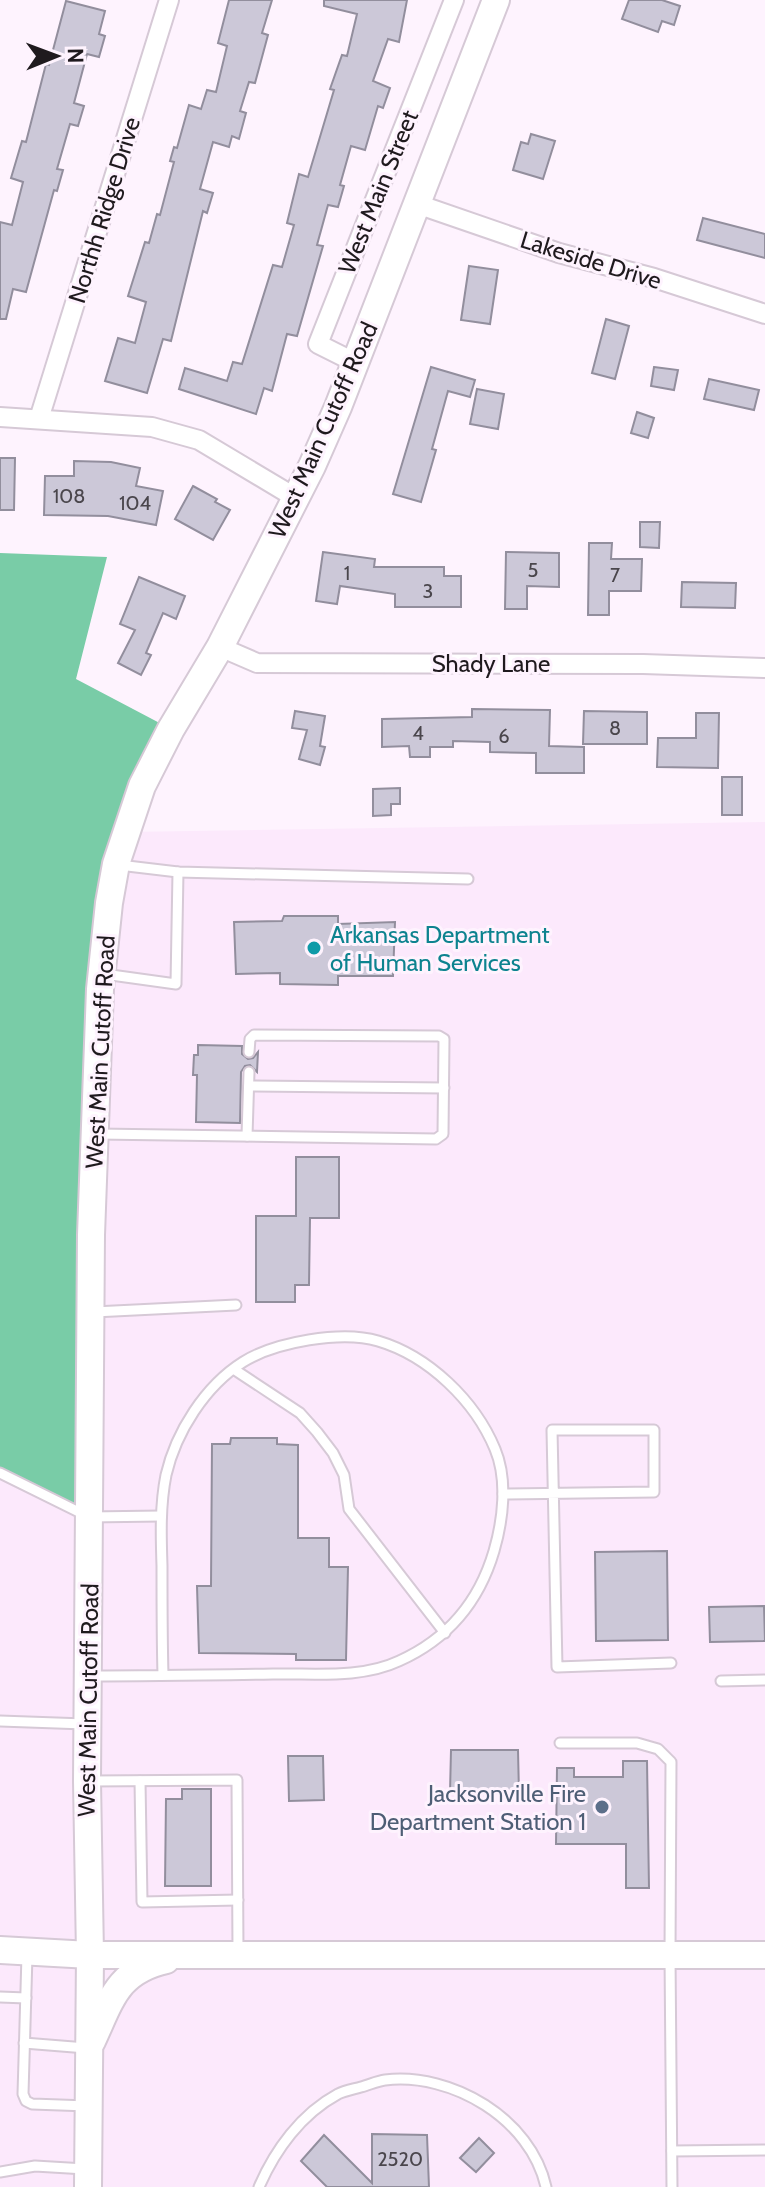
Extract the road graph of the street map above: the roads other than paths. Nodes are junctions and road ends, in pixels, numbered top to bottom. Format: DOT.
graph roads {
  1 [pos="169,0"];
  2 [pos="454,0"];
  3 [pos="496,0"];
  4 [pos="417,204"];
  5 [pos="765,314"];
  6 [pos="356,363"];
  7 [pos="0,417"];
  8 [pos="39,419"];
  9 [pos="296,498"];
  10 [pos="220,647"];
  11 [pos="765,668"];
  12 [pos="116,864"];
  13 [pos="178,872"];
  14 [pos="468,879"];
  15 [pos="101,974"];
  16 [pos="249,1052"];
  17 [pos="249,1072"];
  18 [pos="249,1086"];
  19 [pos="444,1088"];
  20 [pos="95,1134"];
  21 [pos="247,1136"];
  22 [pos="236,1305"];
  23 [pos="91,1312"];
  24 [pos="235,1370"];
  25 [pos="0,1473"];
  26 [pos="553,1493"];
  27 [pos="503,1494"];
  28 [pos="161,1516"];
  29 [pos="89,1517"];
  30 [pos="445,1633"];
  31 [pos="671,1663"];
  32 [pos="163,1675"];
  33 [pos="88,1676"];
  34 [pos="765,1680"];
  35 [pos="721,1681"];
  36 [pos="0,1721"];
  37 [pos="88,1724"];
  38 [pos="560,1743"];
  39 [pos="87,1781"];
  40 [pos="140,1781"];
  41 [pos="87,1890"];
  42 [pos="238,1900"];
  43 [pos="0,1950"];
  44 [pos="27,1952"];
  45 [pos="150,1953"];
  46 [pos="90,1955"];
  47 [pos="190,1955"];
  48 [pos="238,1955"];
  49 [pos="670,1955"];
  50 [pos="765,1955"];
  51 [pos="0,1997"];
  52 [pos="26,1998"];
  53 [pos="24,2043"];
  54 [pos="89,2048"];
  55 [pos="89,2106"];
  56 [pos="765,2150"];
  57 [pos="672,2151"];
  58 [pos="0,2172"];
  59 [pos="88,2178"];
  60 [pos="259,2187"];
  61 [pos="546,2187"];
  62 [pos="672,2187"];
  1 -- 8 [label="street, Northh Ridge Drive"];
  2 -- 6 [label="street, West Main Street"];
  3 -- 4 [label="main road, West Main Cutoff Road"];
  4 -- 5 [label="street, Lakeside Drive"];
  4 -- 6 [label="main road, West Main Cutoff Road"];
  6 -- 9 [label="main road, West Main Cutoff Road"];
  7 -- 8 [label="street"];
  8 -- 9 [label="street"];
  9 -- 10 [label="main road, West Main Cutoff Road"];
  10 -- 11 [label="street, Shady Lane"];
  10 -- 12 [label="main road, West Main Cutoff Road"];
  12 -- 13 [label="lane"];
  12 -- 15 [label="main road, West Main Cutoff Road"];
  13 -- 14 [label="lane"];
  13 -- 15 [label="lane"];
  15 -- 20 [label="main road, West Main Cutoff Road"];
  16 -- 19 [label="lane"];
  17 -- 18 [label="lane"];
  18 -- 19 [label="lane"];
  18 -- 21 [label="lane"];
  19 -- 21 [label="lane"];
  20 -- 21 [label="lane"];
  20 -- 23 [label="main road, West Main Cutoff Road"];
  22 -- 23 [label="lane"];
  23 -- 29 [label="main road, West Main Cutoff Road"];
  24 -- 27 [label="lane"];
  24 -- 28 [label="lane"];
  24 -- 30 [label="lane"];
  25 -- 29 [label="lane"];
  26 -- 26 [label="lane"];
  26 -- 27 [label="lane"];
  26 -- 31 [label="lane"];
  27 -- 30 [label="lane"];
  28 -- 29 [label="lane"];
  28 -- 32 [label="lane"];
  29 -- 33 [label="main road, West Main Cutoff Road"];
  30 -- 32 [label="lane"];
  32 -- 33 [label="lane"];
  33 -- 37 [label="main road, West Main Cutoff Road"];
  34 -- 35 [label="lane"];
  36 -- 37 [label="lane"];
  37 -- 39 [label="main road, West Main Cutoff Road"];
  38 -- 49 [label="lane"];
  39 -- 40 [label="lane"];
  39 -- 41 [label="main road, West Main Cutoff Road"];
  40 -- 42 [label="lane"];
  40 -- 42 [label="lane"];
  41 -- 45 [label="main road"];
  41 -- 46 [label="main road, West Main Cutoff Road"];
  42 -- 48 [label="lane"];
  43 -- 44 [label="main road"];
  44 -- 46 [label="main road"];
  44 -- 52 [label="lane"];
  45 -- 46 [label="main road"];
  45 -- 47 [label="main road"];
  46 -- 54 [label="main road, West Main Cutoff Road"];
  47 -- 48 [label="main road"];
  47 -- 54 [label="main road"];
  48 -- 49 [label="main road"];
  49 -- 50 [label="main road"];
  49 -- 57 [label="lane"];
  51 -- 52 [label="lane"];
  52 -- 53 [label="lane"];
  53 -- 54 [label="lane"];
  53 -- 55 [label="lane"];
  54 -- 55 [label="main road, West Main Cutoff Road"];
  55 -- 59 [label="main road, West Main Cutoff Road"];
  56 -- 57 [label="lane"];
  57 -- 62 [label="lane"];
  58 -- 59 [label="lane"];
  60 -- 61 [label="lane"];
}
